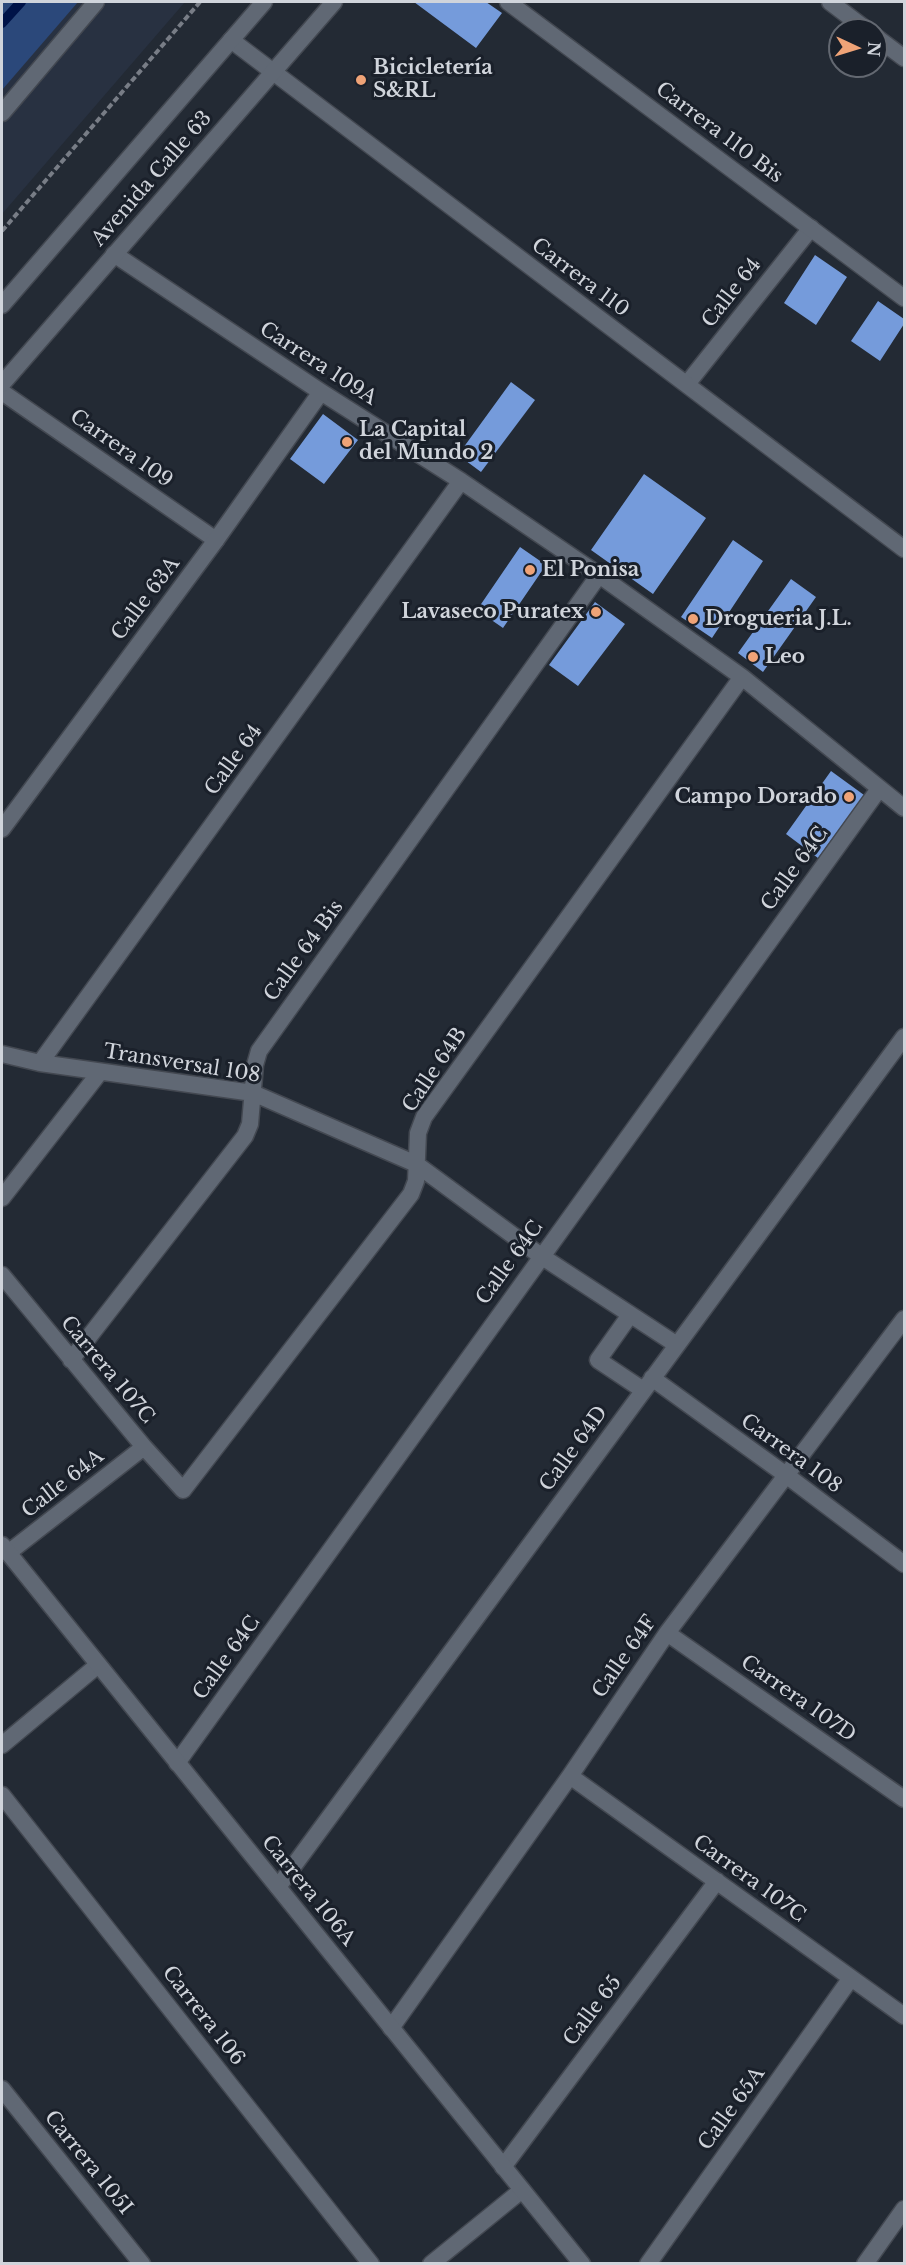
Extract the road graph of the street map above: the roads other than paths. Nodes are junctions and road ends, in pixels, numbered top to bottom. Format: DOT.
graph roads {
  1 [pos="96,2"];
  2 [pos="264,2"];
  3 [pos="334,2"];
  4 [pos="508,2"];
  5 [pos="833,2"];
  6 [pos="852,18"];
  7 [pos="231,40"];
  8 [pos="888,46"];
  9 [pos="904,58"];
  10 [pos="273,71"];
  11 [pos="2,113"];
  12 [pos="811,228"];
  13 [pos="114,254"];
  14 [pos="904,298"];
  15 [pos="2,305"];
  16 [pos="2,384"];
  17 [pos="687,384"];
  18 [pos="2,392"];
  19 [pos="321,392"];
  20 [pos="461,481"];
  21 [pos="216,540"];
  22 [pos="904,549"];
  23 [pos="599,575"];
  24 [pos="742,676"];
  25 [pos="879,789"];
  26 [pos="904,808"];
  27 [pos="2,829"];
  28 [pos="904,1037"];
  29 [pos="2,1054"];
  30 [pos="40,1063"];
  31 [pos="100,1072"];
  32 [pos="253,1093"];
  33 [pos="416,1164"];
  34 [pos="2,1198"];
  35 [pos="541,1256"];
  36 [pos="2,1275"];
  37 [pos="630,1315"];
  38 [pos="904,1319"];
  39 [pos="676,1345"];
  40 [pos="71,1360"];
  41 [pos="647,1384"];
  42 [pos="144,1447"];
  43 [pos="786,1475"];
  44 [pos="183,1490"];
  45 [pos="5,1549"];
  46 [pos="904,1564"];
  47 [pos="667,1633"];
  48 [pos="98,1665"];
  49 [pos="2,1744"];
  50 [pos="177,1763"];
  51 [pos="570,1776"];
  52 [pos="2,1795"];
  53 [pos="904,1799"];
  54 [pos="717,1881"];
  55 [pos="278,1887"];
  56 [pos="851,1978"];
  57 [pos="904,2016"];
  58 [pos="391,2028"];
  59 [pos="2,2089"];
  60 [pos="503,2167"];
  61 [pos="522,2190"];
  62 [pos="904,2209"];
  63 [pos="142,2264"];
  64 [pos="371,2264"];
  65 [pos="432,2264"];
  66 [pos="582,2264"];
  67 [pos="648,2264"];
  68 [pos="865,2264"];
  1 -- 11 [label="street"];
  2 -- 7 [label="street, Avenida Calle 63"];
  3 -- 10 [label="street, Avenida Calle 63"];
  4 -- 12 [label="street, Carrera 110 Bis"];
  5 -- 6 [label="street"];
  7 -- 10 [label="street, Carrera 110"];
  7 -- 15 [label="street, Avenida Calle 63"];
  8 -- 9 [label="street"];
  10 -- 13 [label="street, Avenida Calle 63"];
  10 -- 17 [label="street, Carrera 110"];
  12 -- 14 [label="street, Carrera 110 Bis"];
  12 -- 17 [label="street, Calle 64"];
  13 -- 16 [label="street, Avenida Calle 63"];
  13 -- 19 [label="street, Carrera 109A"];
  17 -- 22 [label="street, Carrera 110"];
  18 -- 21 [label="street, Carrera 109"];
  19 -- 20 [label="street, Carrera 109A"];
  19 -- 21 [label="street, Calle 63A"];
  20 -- 23 [label="street, Carrera 109A"];
  20 -- 30 [label="street, Calle 64"];
  21 -- 27 [label="street, Calle 63A"];
  23 -- 24 [label="street, Carrera 109A"];
  23 -- 32 [label="street, Calle 64 Bis"];
  24 -- 25 [label="street, Carrera 109A"];
  24 -- 33 [label="street, Calle 64B"];
  25 -- 26 [label="street, Carrera 109A"];
  25 -- 35 [label="street, Calle 64C"];
  28 -- 39 [label="street, Calle 64D"];
  29 -- 30 [label="street, Transversal 108"];
  30 -- 31 [label="street, Transversal 108"];
  31 -- 32 [label="street, Transversal 108"];
  31 -- 34 [label="street"];
  32 -- 33 [label="street, Transversal 108"];
  32 -- 40 [label="street, Calle 64 Bis"];
  33 -- 35 [label="street"];
  33 -- 44 [label="street, Calle 64B"];
  35 -- 37 [label="street"];
  35 -- 50 [label="street, Calle 64C"];
  36 -- 40 [label="street, Carrera 107C"];
  37 -- 39 [label="street"];
  37 -- 41 [label="street, Carrera 108"];
  38 -- 43 [label="street, Calle 64F"];
  39 -- 41 [label="street, Calle 64D"];
  40 -- 42 [label="street, Carrera 107C"];
  41 -- 43 [label="street, Carrera 108"];
  41 -- 55 [label="street, Calle 64D"];
  42 -- 44 [label="street, Carrera 107C"];
  42 -- 45 [label="street, Calle 64A"];
  43 -- 46 [label="street, Carrera 108"];
  43 -- 47 [label="street, Calle 64F"];
  45 -- 48 [label="street, Carrera 106A"];
  47 -- 51 [label="street, Calle 64F"];
  47 -- 53 [label="street, Carrera 107D"];
  48 -- 49 [label="street"];
  48 -- 50 [label="street, Carrera 106A"];
  50 -- 55 [label="street, Carrera 106A"];
  51 -- 54 [label="street, Carrera 107C"];
  51 -- 58 [label="street, Calle 64F"];
  52 -- 64 [label="street, Carrera 106"];
  54 -- 56 [label="street, Carrera 107C"];
  54 -- 60 [label="street, Calle 65"];
  55 -- 58 [label="street, Carrera 106A"];
  56 -- 57 [label="street, Carrera 107C"];
  56 -- 67 [label="street, Calle 65A"];
  58 -- 60 [label="street, Carrera 106A"];
  59 -- 63 [label="street, Carrera 105I"];
  60 -- 61 [label="street, Carrera 106A"];
  61 -- 65 [label="street"];
  61 -- 66 [label="street, Carrera 106A"];
  62 -- 68 [label="street"];
}
